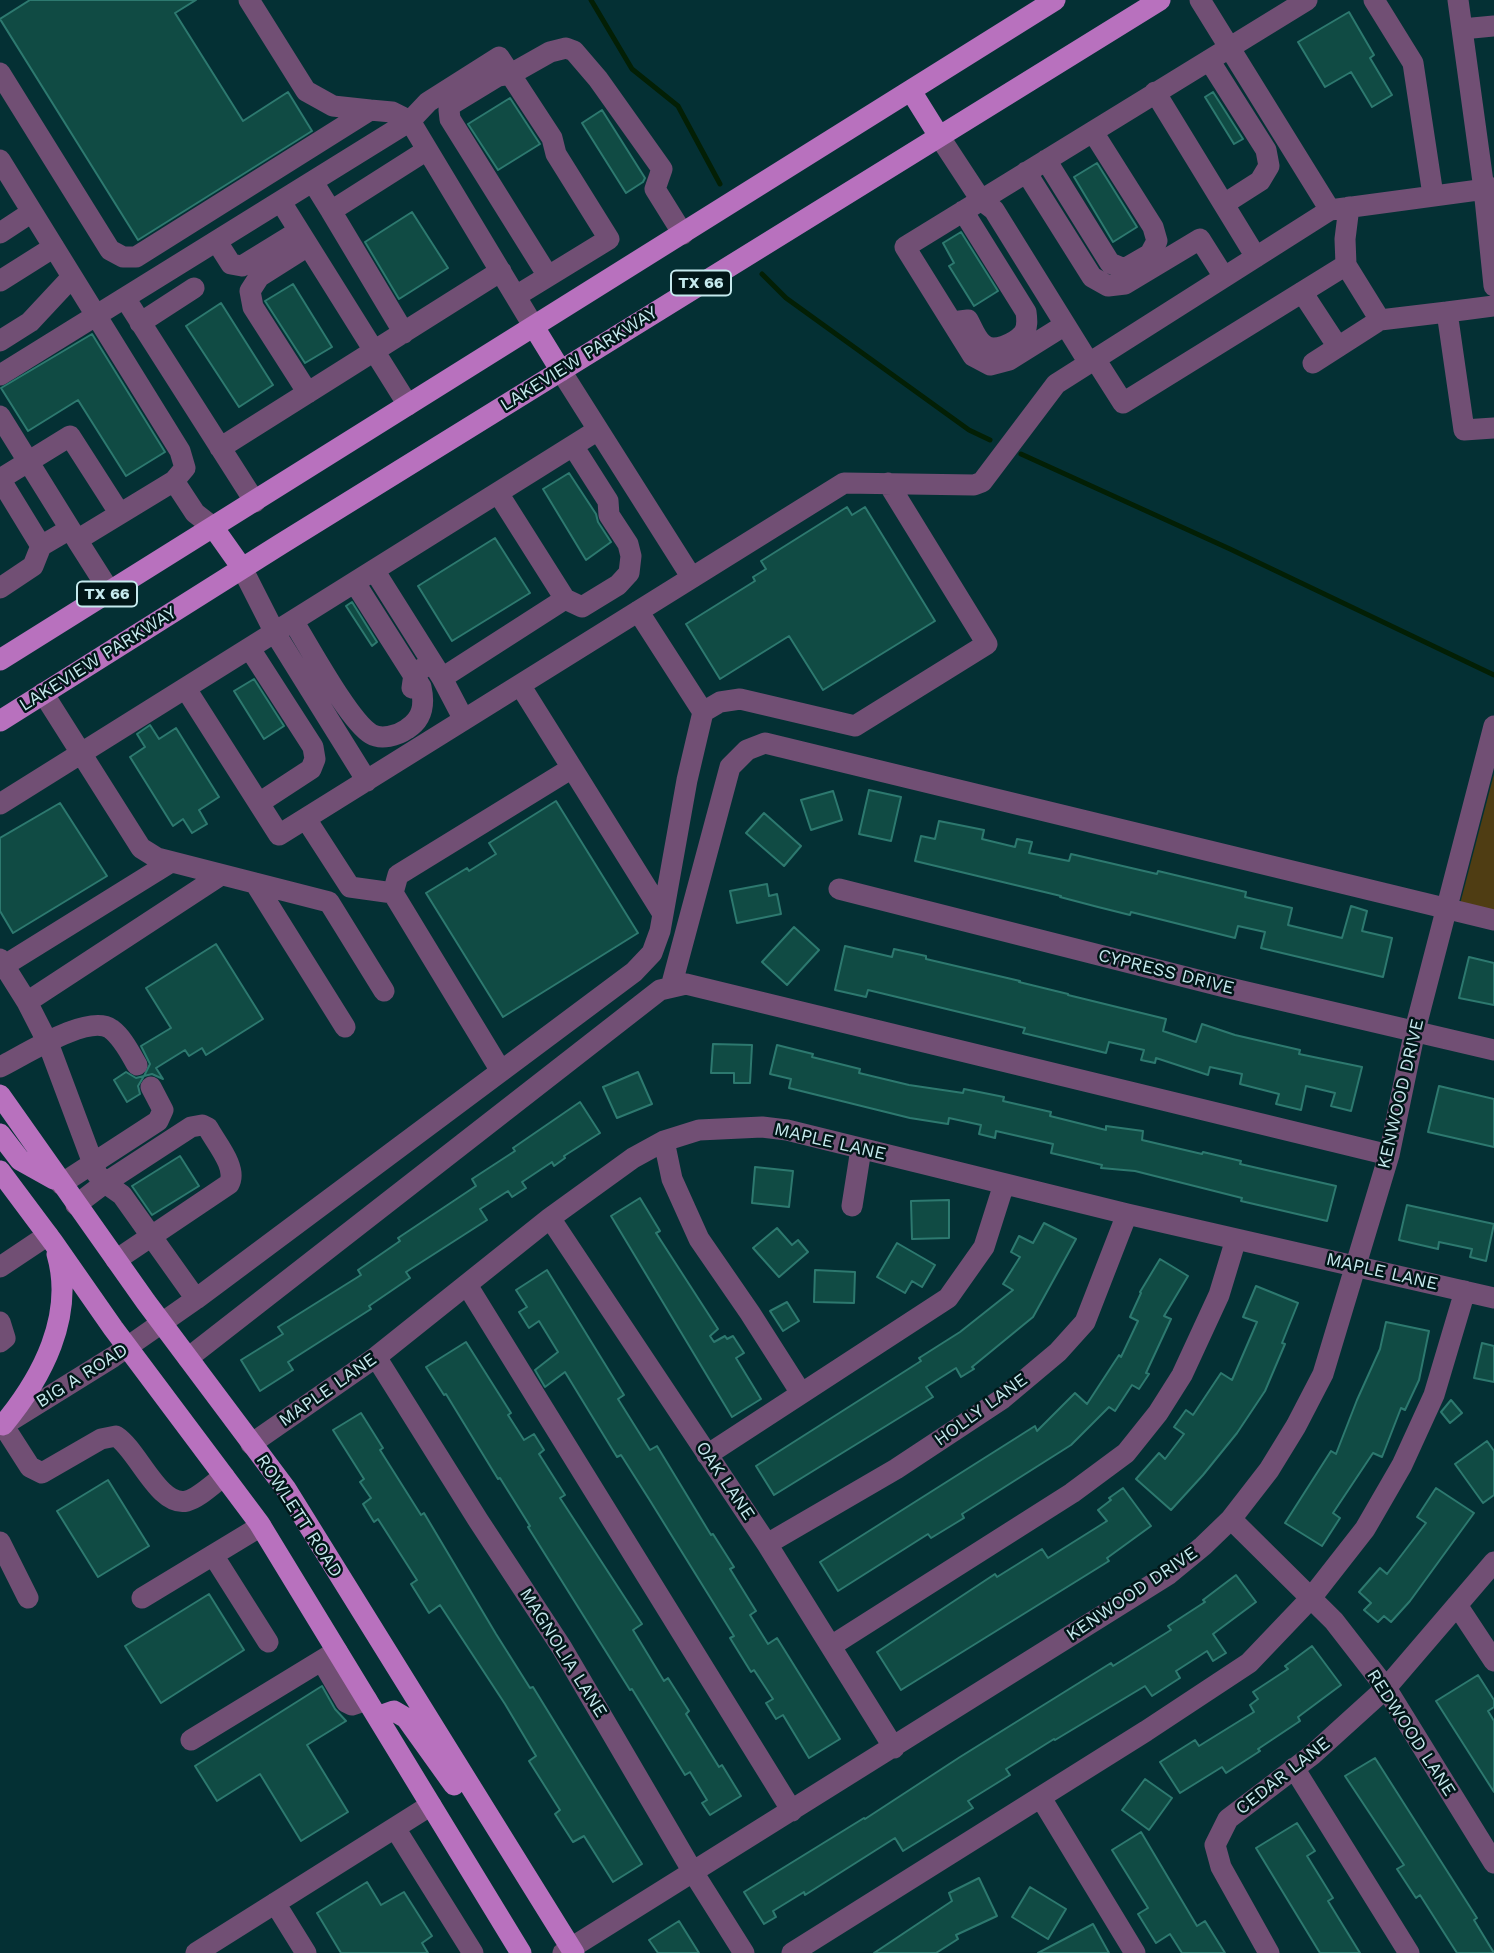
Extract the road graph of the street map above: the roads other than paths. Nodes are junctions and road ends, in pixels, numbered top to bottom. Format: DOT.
graph roads {
  1 [pos="249,0"];
  2 [pos="1055,0"];
  3 [pos="1160,0"];
  4 [pos="1200,0"];
  5 [pos="1307,0"];
  6 [pos="1374,0"];
  7 [pos="1458,0"];
  8 [pos="1494,26"];
  9 [pos="1462,29"];
  10 [pos="1230,47"];
  11 [pos="1209,60"];
  12 [pos="0,73"];
  13 [pos="511,74"];
  14 [pos="911,90"];
  15 [pos="1155,92"];
  16 [pos="370,110"];
  17 [pos="410,121"];
  18 [pos="1093,132"];
  19 [pos="939,136"];
  20 [pos="1285,138"];
  21 [pos="427,150"];
  22 [pos="1266,150"];
  23 [pos="0,160"];
  24 [pos="1037,165"];
  25 [pos="313,182"];
  26 [pos="1489,189"];
  27 [pos="1433,195"];
  28 [pos="281,202"];
  29 [pos="1224,204"];
  30 [pos="972,205"];
  31 [pos="1339,209"];
  32 [pos="331,211"];
  33 [pos="32,212"];
  34 [pos="0,233"];
  35 [pos="683,234"];
  36 [pos="304,239"];
  37 [pos="609,239"];
  38 [pos="217,242"];
  39 [pos="54,247"];
  40 [pos="1256,257"];
  41 [pos="1346,265"];
  42 [pos="628,268"];
  43 [pos="501,271"];
  44 [pos="548,276"];
  45 [pos="72,277"];
  46 [pos="1224,277"];
  47 [pos="0,281"];
  48 [pos="1494,286"];
  49 [pos="194,288"];
  50 [pos="1302,292"];
  51 [pos="516,296"];
  52 [pos="125,298"];
  53 [pos="1494,306"];
  54 [pos="1447,312"];
  55 [pos="96,316"];
  56 [pos="1380,320"];
  57 [pos="952,322"];
  58 [pos="140,323"];
  59 [pos="1065,325"];
  60 [pos="534,327"];
  61 [pos="404,333"];
  62 [pos="0,341"];
  63 [pos="1338,347"];
  64 [pos="375,352"];
  65 [pos="1092,361"];
  66 [pos="1313,363"];
  67 [pos="561,371"];
  68 [pos="0,375"];
  69 [pos="308,393"];
  70 [pos="408,405"];
  71 [pos="0,416"];
  72 [pos="1494,428"];
  73 [pos="598,430"];
  74 [pos="220,448"];
  75 [pos="568,449"];
  76 [pos="29,462"];
  77 [pos="0,479"];
  78 [pos="174,481"];
  79 [pos="888,483"];
  80 [pos="498,493"];
  81 [pos="256,502"];
  82 [pos="120,514"];
  83 [pos="214,527"];
  84 [pos="74,534"];
  85 [pos="41,546"];
  86 [pos="242,568"];
  87 [pos="374,570"];
  88 [pos="692,578"];
  89 [pos="355,583"];
  90 [pos="0,588"];
  91 [pos="110,592"];
  92 [pos="565,599"];
  93 [pos="638,611"];
  94 [pos="290,623"];
  95 [pos="250,649"];
  96 [pos="0,660"];
  97 [pos="437,670"];
  98 [pos="414,674"];
  99 [pos="520,685"];
  100 [pos="186,689"];
  101 [pos="43,693"];
  102 [pos="318,703"];
  103 [pos="703,712"];
  104 [pos="294,718"];
  105 [pos="0,720"];
  106 [pos="464,720"];
  107 [pos="1493,731"];
  108 [pos="81,755"];
  109 [pos="572,768"];
  110 [pos="367,781"];
  111 [pos="259,803"];
  112 [pos="0,804"];
  113 [pos="306,819"];
  114 [pos="171,862"];
  115 [pos="221,875"];
  116 [pos="255,883"];
  117 [pos="839,889"];
  118 [pos="393,893"];
  119 [pos="1447,909"];
  120 [pos="663,914"];
  121 [pos="1494,920"];
  122 [pos="1,964"];
  123 [pos="671,987"];
  124 [pos="384,991"];
  125 [pos="27,1002"];
  126 [pos="345,1027"];
  127 [pos="1415,1030"];
  128 [pos="48,1043"];
  129 [pos="1494,1050"];
  130 [pos="137,1065"];
  131 [pos="0,1068"];
  132 [pos="501,1071"];
  133 [pos="151,1087"];
  134 [pos="0,1095"];
  135 [pos="0,1134"];
  136 [pos="664,1141"];
  137 [pos="862,1149"];
  138 [pos="1389,1155"];
  139 [pos="93,1164"];
  140 [pos="105,1183"];
  141 [pos="4,1184"];
  142 [pos="61,1184"];
  143 [pos="1003,1184"];
  144 [pos="76,1205"];
  145 [pos="852,1206"];
  146 [pos="1127,1214"];
  147 [pos="551,1218"];
  148 [pos="152,1236"];
  149 [pos="50,1238"];
  150 [pos="1236,1239"];
  151 [pos="116,1261"];
  152 [pos="1355,1266"];
  153 [pos="0,1267"];
  154 [pos="467,1285"];
  155 [pos="1465,1291"];
  156 [pos="1494,1298"];
  157 [pos="196,1299"];
  158 [pos="0,1322"];
  159 [pos="162,1323"];
  160 [pos="0,1342"];
  161 [pos="128,1347"];
  162 [pos="376,1357"];
  163 [pos="188,1358"];
  164 [pos="801,1393"];
  165 [pos="2,1426"];
  166 [pos="251,1444"];
  167 [pos="707,1455"];
  168 [pos="224,1476"];
  169 [pos="1231,1519"];
  170 [pos="261,1526"];
  171 [pos="0,1542"];
  172 [pos="767,1544"];
  173 [pos="213,1555"];
  174 [pos="1494,1562"];
  175 [pos="28,1598"];
  176 [pos="142,1598"];
  177 [pos="1311,1598"];
  178 [pos="1457,1605"];
  179 [pos="268,1642"];
  180 [pos="831,1646"];
  181 [pos="329,1656"];
  182 [pos="1494,1661"];
  183 [pos="1386,1688"];
  184 [pos="372,1709"];
  185 [pos="191,1740"];
  186 [pos="894,1748"];
  187 [pos="1294,1768"];
  188 [pos="1041,1798"];
  189 [pos="431,1805"];
  190 [pos="485,1811"];
  191 [pos="792,1811"];
  192 [pos="395,1828"];
  193 [pos="1494,1863"];
  194 [pos="693,1872"];
  195 [pos="275,1903"];
  196 [pos="569,1951"];
  197 [pos="196,1953"];
  198 [pos="306,1953"];
  199 [pos="473,1953"];
  200 [pos="521,1953"];
  201 [pos="744,1953"];
  202 [pos="792,1953"];
  203 [pos="1135,1953"];
  204 [pos="1269,1953"];
  205 [pos="1409,1953"];
  1 -- 16 [label="street"];
  2 -- 14 [label="main road, TX 66"];
  3 -- 19 [label="main road, LAKEVIEW PARKWAY / TX 66"];
  4 -- 10 [label="street"];
  5 -- 10 [label="street"];
  6 -- 27 [label="street"];
  7 -- 9 [label="street"];
  8 -- 9 [label="street"];
  9 -- 26 [label="street"];
  10 -- 11 [label="street"];
  10 -- 20 [label="street"];
  11 -- 15 [label="street"];
  11 -- 22 [label="street"];
  12 -- 16 [label="street"];
  13 -- 17 [label="street"];
  13 -- 35 [label="street"];
  13 -- 37 [label="street"];
  13 -- 44 [label="street"];
  14 -- 19 [label="main road"];
  14 -- 35 [label="main road, TX 66"];
  15 -- 18 [label="street"];
  15 -- 29 [label="street"];
  16 -- 17 [label="street"];
  17 -- 21 [label="street"];
  17 -- 25 [label="street"];
  18 -- 24 [label="street"];
  18 -- 24 [label="street"];
  19 -- 30 [label="street"];
  19 -- 67 [label="main road, LAKEVIEW PARKWAY / TX 66"];
  20 -- 22 [label="street"];
  20 -- 31 [label="street"];
  21 -- 32 [label="street"];
  21 -- 43 [label="street"];
  22 -- 29 [label="street"];
  23 -- 33 [label="street"];
  24 -- 30 [label="street"];
  24 -- 46 [label="street"];
  25 -- 28 [label="street"];
  25 -- 32 [label="street"];
  26 -- 27 [label="street"];
  26 -- 48 [label="street"];
  27 -- 31 [label="street"];
  28 -- 36 [label="street"];
  28 -- 38 [label="street"];
  29 -- 40 [label="street"];
  30 -- 57 [label="street"];
  30 -- 57 [label="street"];
  30 -- 59 [label="street"];
  31 -- 40 [label="street"];
  31 -- 41 [label="street"];
  32 -- 61 [label="street"];
  33 -- 34 [label="street"];
  33 -- 39 [label="street"];
  35 -- 42 [label="main road, TX 66"];
  36 -- 38 [label="street"];
  36 -- 64 [label="street"];
  36 -- 69 [label="street"];
  37 -- 42 [label="street"];
  37 -- 44 [label="street"];
  38 -- 52 [label="street"];
  39 -- 45 [label="street"];
  39 -- 47 [label="street"];
  40 -- 46 [label="street"];
  41 -- 50 [label="street"];
  41 -- 56 [label="street"];
  42 -- 60 [label="main road, TX 66"];
  43 -- 51 [label="street"];
  43 -- 61 [label="street"];
  44 -- 51 [label="street"];
  45 -- 55 [label="street"];
  45 -- 62 [label="street"];
  46 -- 65 [label="street"];
  49 -- 58 [label="street"];
  50 -- 63 [label="street"];
  50 -- 65 [label="street"];
  51 -- 60 [label="street"];
  52 -- 55 [label="street"];
  52 -- 58 [label="street"];
  53 -- 54 [label="street"];
  54 -- 56 [label="street"];
  54 -- 72 [label="street"];
  55 -- 68 [label="street"];
  55 -- 78 [label="street"];
  56 -- 63 [label="street"];
  57 -- 59 [label="street"];
  58 -- 74 [label="street"];
  59 -- 65 [label="street"];
  60 -- 67 [label="main road"];
  60 -- 70 [label="main road, TX 66"];
  61 -- 64 [label="street"];
  63 -- 66 [label="street"];
  64 -- 69 [label="street"];
  64 -- 70 [label="street"];
  65 -- 79 [label="street"];
  67 -- 73 [label="street"];
  67 -- 86 [label="main road, LAKEVIEW PARKWAY / TX 66"];
  69 -- 74 [label="street"];
  70 -- 81 [label="main road, TX 66"];
  71 -- 76 [label="street"];
  73 -- 75 [label="street"];
  73 -- 88 [label="street"];
  74 -- 81 [label="street"];
  75 -- 80 [label="street"];
  75 -- 92 [label="street"];
  76 -- 77 [label="street"];
  76 -- 82 [label="street"];
  76 -- 84 [label="street"];
  77 -- 85 [label="street"];
  78 -- 82 [label="street"];
  78 -- 83 [label="street"];
  79 -- 88 [label="street"];
  79 -- 103 [label="street"];
  80 -- 87 [label="street"];
  80 -- 92 [label="street"];
  81 -- 83 [label="main road, TX 66"];
  82 -- 84 [label="street"];
  83 -- 86 [label="main road"];
  83 -- 91 [label="main road, TX 66"];
  84 -- 85 [label="street"];
  84 -- 91 [label="street"];
  85 -- 90 [label="street"];
  86 -- 94 [label="street"];
  86 -- 101 [label="main road, LAKEVIEW PARKWAY / TX 66"];
  87 -- 89 [label="street"];
  87 -- 97 [label="street"];
  88 -- 93 [label="street"];
  89 -- 94 [label="street"];
  89 -- 98 [label="street"];
  91 -- 96 [label="main road, TX 66"];
  92 -- 97 [label="street"];
  93 -- 99 [label="street"];
  93 -- 103 [label="street"];
  94 -- 95 [label="street"];
  94 -- 98 [label="street"];
  94 -- 102 [label="street"];
  95 -- 100 [label="street"];
  95 -- 104 [label="street"];
  97 -- 98 [label="street"];
  97 -- 106 [label="street"];
  99 -- 106 [label="street"];
  99 -- 109 [label="street"];
  100 -- 108 [label="street"];
  100 -- 111 [label="street"];
  101 -- 105 [label="main road, LAKEVIEW PARKWAY / TX 66"];
  101 -- 108 [label="street"];
  102 -- 104 [label="street"];
  102 -- 110 [label="street"];
  103 -- 120 [label="street, BIG A ROAD"];
  104 -- 111 [label="street"];
  106 -- 110 [label="street"];
  107 -- 119 [label="street, KENWOOD DRIVE"];
  108 -- 112 [label="street"];
  108 -- 114 [label="street"];
  109 -- 118 [label="street"];
  109 -- 120 [label="street"];
  110 -- 113 [label="street"];
  111 -- 113 [label="street"];
  113 -- 118 [label="street"];
  114 -- 115 [label="street"];
  114 -- 122 [label="street"];
  115 -- 116 [label="street"];
  115 -- 125 [label="street"];
  116 -- 124 [label="street"];
  116 -- 126 [label="street"];
  117 -- 127 [label="street, CYPRESS DRIVE"];
  118 -- 132 [label="street"];
  119 -- 121 [label="street"];
  119 -- 123 [label="street"];
  119 -- 127 [label="street, KENWOOD DRIVE"];
  120 -- 132 [label="street, BIG A ROAD"];
  122 -- 125 [label="street"];
  123 -- 138 [label="street"];
  123 -- 163 [label="street"];
  125 -- 128 [label="street"];
  127 -- 129 [label="street, CYPRESS DRIVE"];
  127 -- 138 [label="street, KENWOOD DRIVE"];
  128 -- 130 [label="street"];
  128 -- 131 [label="street"];
  128 -- 139 [label="street"];
  132 -- 157 [label="street, BIG A ROAD"];
  133 -- 139 [label="street"];
  134 -- 142 [label="main road, ROWLETT ROAD"];
  135 -- 142 [label="main road"];
  136 -- 137 [label="street, MAPLE LANE"];
  136 -- 147 [label="street, MAPLE LANE"];
  136 -- 164 [label="street"];
  137 -- 143 [label="street, MAPLE LANE"];
  137 -- 145 [label="street"];
  138 -- 152 [label="street, KENWOOD DRIVE"];
  139 -- 140 [label="street"];
  139 -- 142 [label="street"];
  140 -- 144 [label="street"];
  140 -- 148 [label="street"];
  140 -- 148 [label="street"];
  141 -- 149 [label="main road"];
  142 -- 144 [label="main road, ROWLETT ROAD"];
  143 -- 146 [label="street, MAPLE LANE"];
  143 -- 164 [label="street"];
  144 -- 151 [label="main road, ROWLETT ROAD"];
  146 -- 150 [label="street, MAPLE LANE"];
  146 -- 172 [label="street, HOLLY LANE"];
  147 -- 154 [label="street, MAPLE LANE"];
  147 -- 167 [label="street, OAK LANE"];
  148 -- 151 [label="street"];
  148 -- 157 [label="street"];
  149 -- 153 [label="street"];
  149 -- 161 [label="main road"];
  149 -- 165 [label="main road"];
  150 -- 152 [label="street, MAPLE LANE"];
  150 -- 180 [label="street"];
  151 -- 159 [label="main road, ROWLETT ROAD"];
  152 -- 155 [label="street, MAPLE LANE"];
  152 -- 169 [label="street, KENWOOD DRIVE"];
  154 -- 162 [label="street, MAPLE LANE"];
  154 -- 191 [label="street"];
  155 -- 156 [label="street, MAPLE LANE"];
  155 -- 177 [label="street"];
  157 -- 159 [label="street, BIG A ROAD"];
  158 -- 160 [label="street"];
  159 -- 161 [label="street, BIG A ROAD"];
  159 -- 163 [label="main road, ROWLETT ROAD"];
  161 -- 165 [label="street, BIG A ROAD"];
  161 -- 168 [label="main road"];
  162 -- 166 [label="street, MAPLE LANE"];
  162 -- 194 [label="street, MAGNOLIA LANE"];
  163 -- 166 [label="main road, ROWLETT ROAD"];
  164 -- 167 [label="street"];
  165 -- 168 [label="street"];
  166 -- 190 [label="main road, ROWLETT ROAD"];
  167 -- 172 [label="street, OAK LANE"];
  168 -- 170 [label="main road"];
  169 -- 177 [label="street, REDWOOD LANE"];
  169 -- 186 [label="street, KENWOOD DRIVE"];
  170 -- 173 [label="street"];
  170 -- 181 [label="main road"];
  171 -- 175 [label="street"];
  172 -- 180 [label="street, OAK LANE"];
  173 -- 176 [label="street"];
  173 -- 179 [label="street"];
  174 -- 178 [label="street, CEDAR LANE"];
  177 -- 183 [label="street, REDWOOD LANE"];
  177 -- 188 [label="street"];
  178 -- 182 [label="street"];
  178 -- 183 [label="street, CEDAR LANE"];
  180 -- 186 [label="street, OAK LANE"];
  181 -- 184 [label="main road"];
  181 -- 185 [label="street"];
  183 -- 187 [label="street, CEDAR LANE"];
  183 -- 193 [label="street, REDWOOD LANE"];
  184 -- 189 [label="main road"];
  184 -- 190 [label="main road"];
  186 -- 191 [label="street, KENWOOD DRIVE"];
  187 -- 204 [label="street, CEDAR LANE"];
  187 -- 205 [label="street"];
  188 -- 202 [label="street"];
  188 -- 203 [label="street"];
  189 -- 192 [label="street"];
  189 -- 200 [label="main road"];
  190 -- 196 [label="main road, ROWLETT ROAD"];
  191 -- 194 [label="street, KENWOOD DRIVE"];
  192 -- 195 [label="street"];
  192 -- 199 [label="street"];
  194 -- 196 [label="street, KENWOOD DRIVE"];
  194 -- 201 [label="street, MAGNOLIA LANE"];
  195 -- 197 [label="street"];
  195 -- 198 [label="street"];
}
